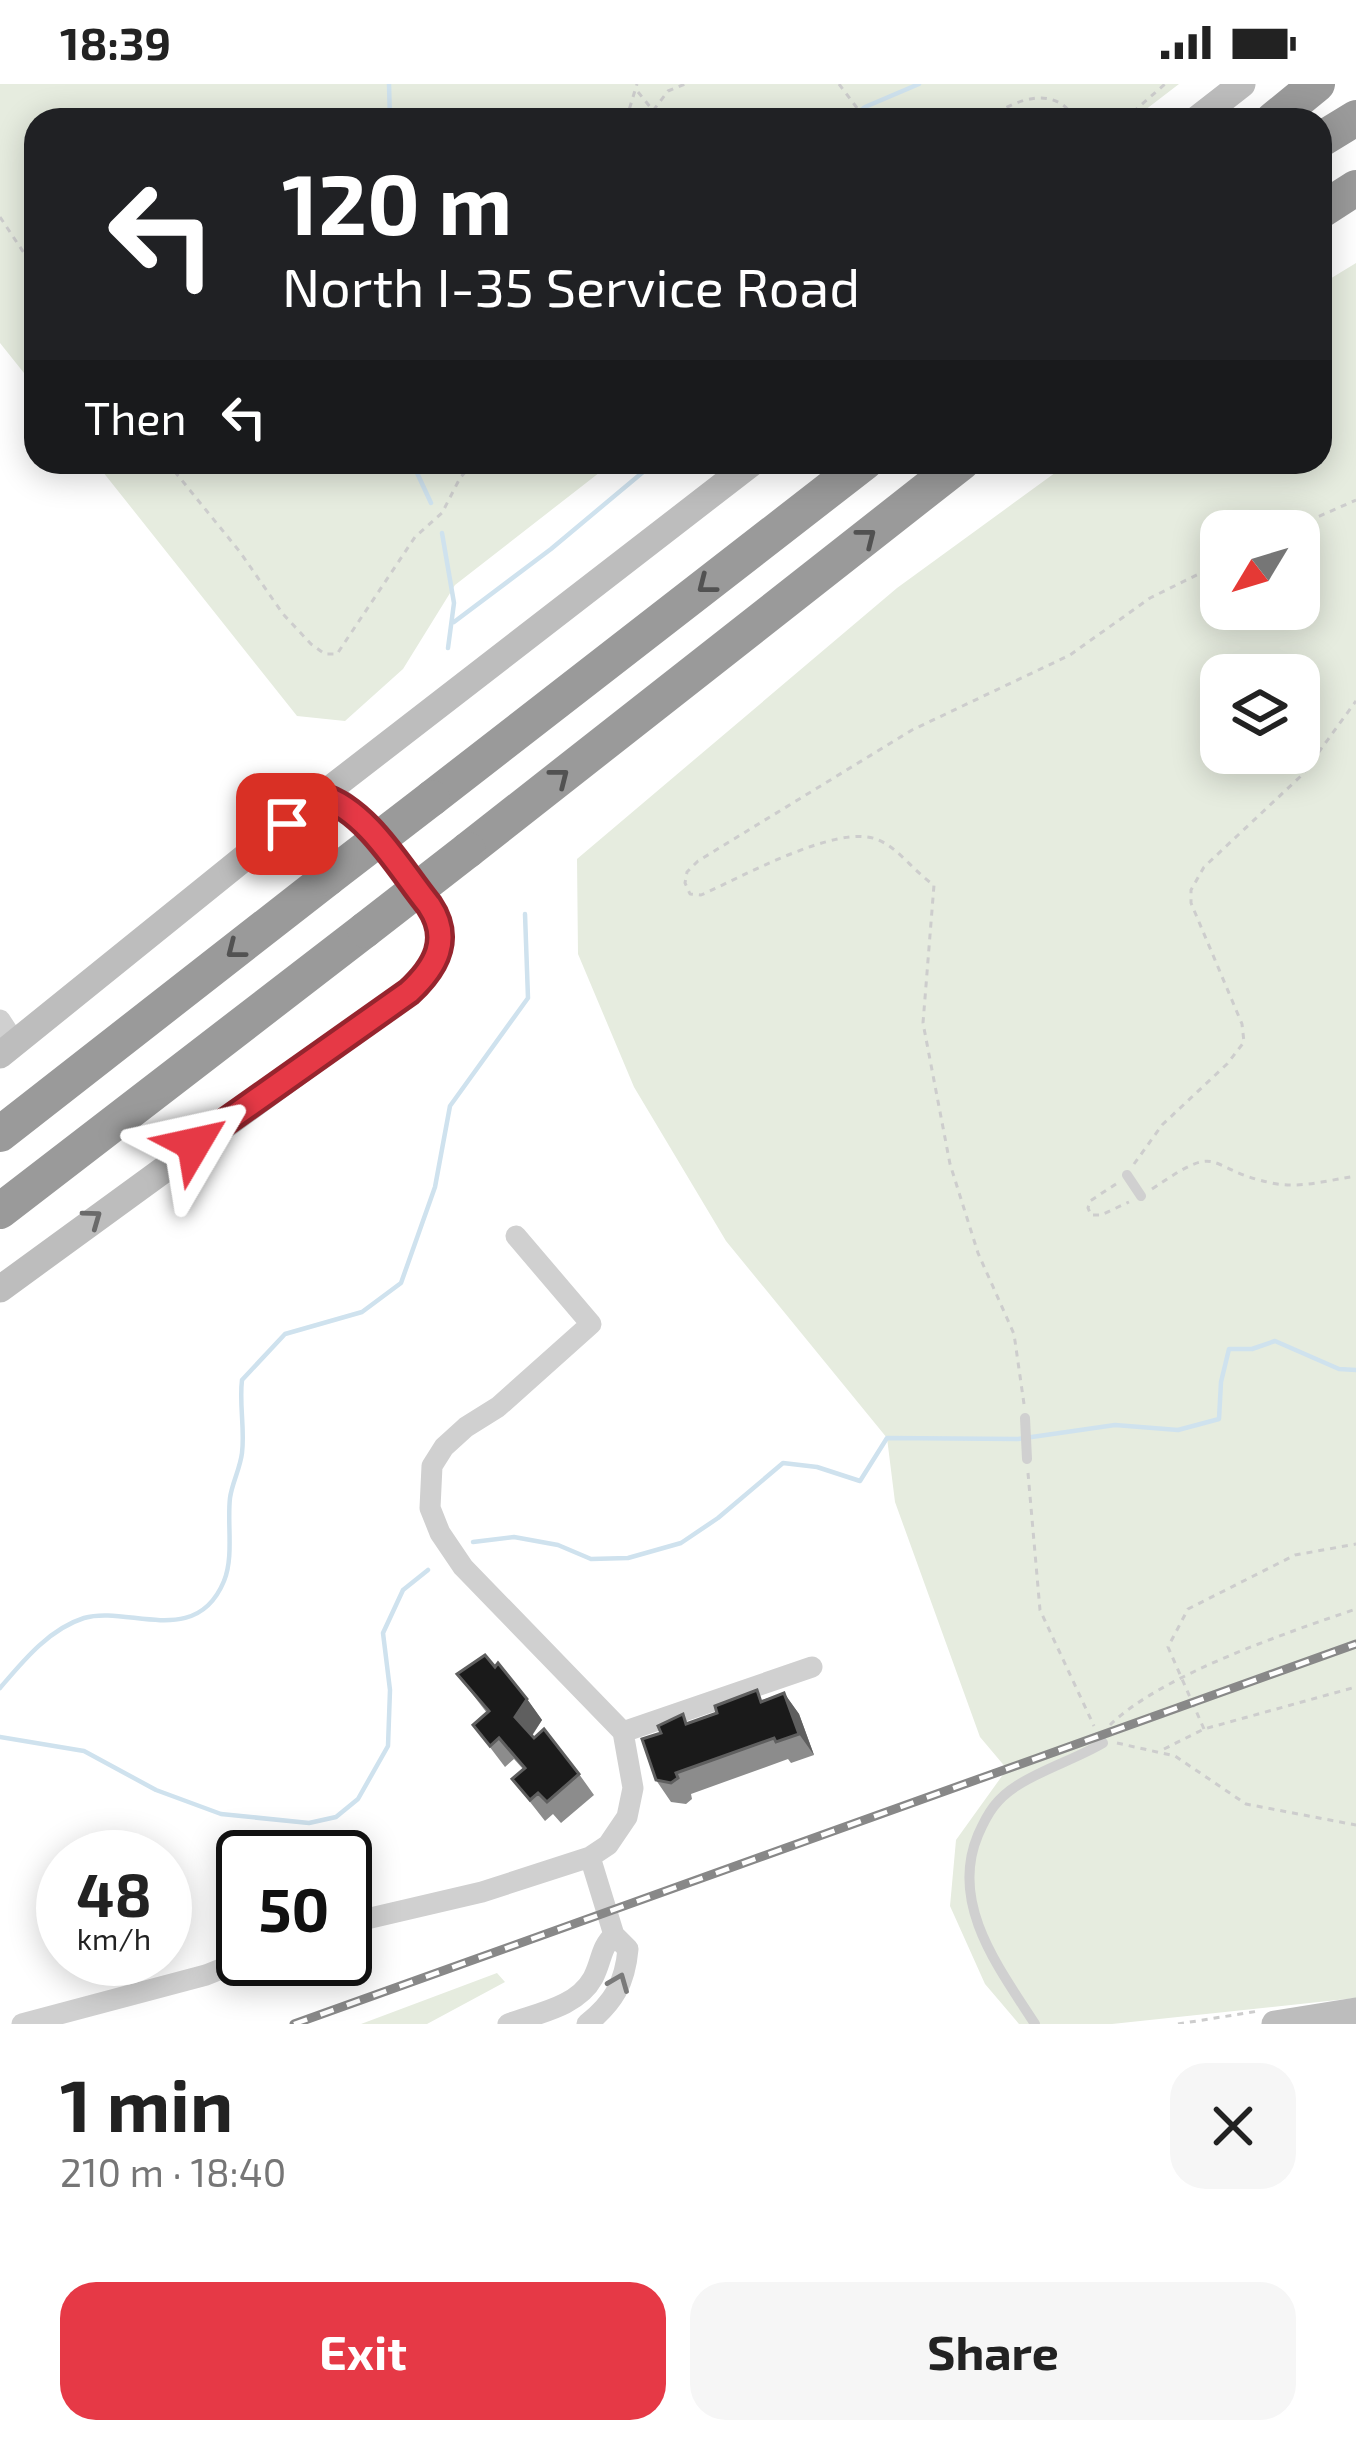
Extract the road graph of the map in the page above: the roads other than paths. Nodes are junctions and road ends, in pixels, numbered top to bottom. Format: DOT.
graph roads {
  1 [pos="1242,84"];
  2 [pos="1317,84"];
  3 [pos="1211,108"];
  4 [pos="1288,108"];
  5 [pos="737,474"];
  6 [pos="850,474"];
  7 [pos="947,474"];
  8 [pos="366,761"];
  9 [pos="321,796"];
  10 [pos="364,824"];
  11 [pos="5,1040"];
  12 [pos="0,1134"];
  13 [pos="1127,1175"];
  14 [pos="1141,1196"];
  15 [pos="0,1211"];
  16 [pos="516,1236"];
  17 [pos="0,1288"];
  18 [pos="1025,1418"];
  19 [pos="1027,1460"];
  20 [pos="812,1667"];
  21 [pos="623,1732"];
  22 [pos="1101,1740"];
  23 [pos="590,1857"];
  24 [pos="372,1918"];
  25 [pos="614,1935"];
  26 [pos="216,1971"];
  27 [pos="572,2001"];
  28 [pos="1356,2011"];
  29 [pos="22,2024"];
  30 [pos="508,2024"];
  31 [pos="586,2024"];
  32 [pos="1036,2024"];
  33 [pos="1275,2024"];
  1 -- 3 [label="main road"];
  2 -- 4 [label="highway"];
  5 -- 8 [label="main road"];
  6 -- 12 [label="highway, one-way, bridge"];
  15 -- 7 [label="highway, one-way, bridge"];
  8 -- 9 [label="main road"];
  8 -- 10 [label="main road"];
  9 -- 10 [label="main road"];
  9 -- 11 [label="main road"];
  17 -- 10 [label="main road, one-way"];
  13 -- 14 [label="lane"];
  16 -- 21 [label="street"];
  18 -- 19 [label="lane"];
  20 -- 21 [label="street"];
  21 -- 23 [label="street"];
  22 -- 32 [label="lane"];
  23 -- 24 [label="street"];
  23 -- 25 [label="street"];
  25 -- 27 [label="street"];
  31 -- 25 [label="street, one-way"];
  26 -- 29 [label="street"];
  27 -- 30 [label="street"];
  27 -- 31 [label="street"];
  28 -- 33 [label="main road"];
}
